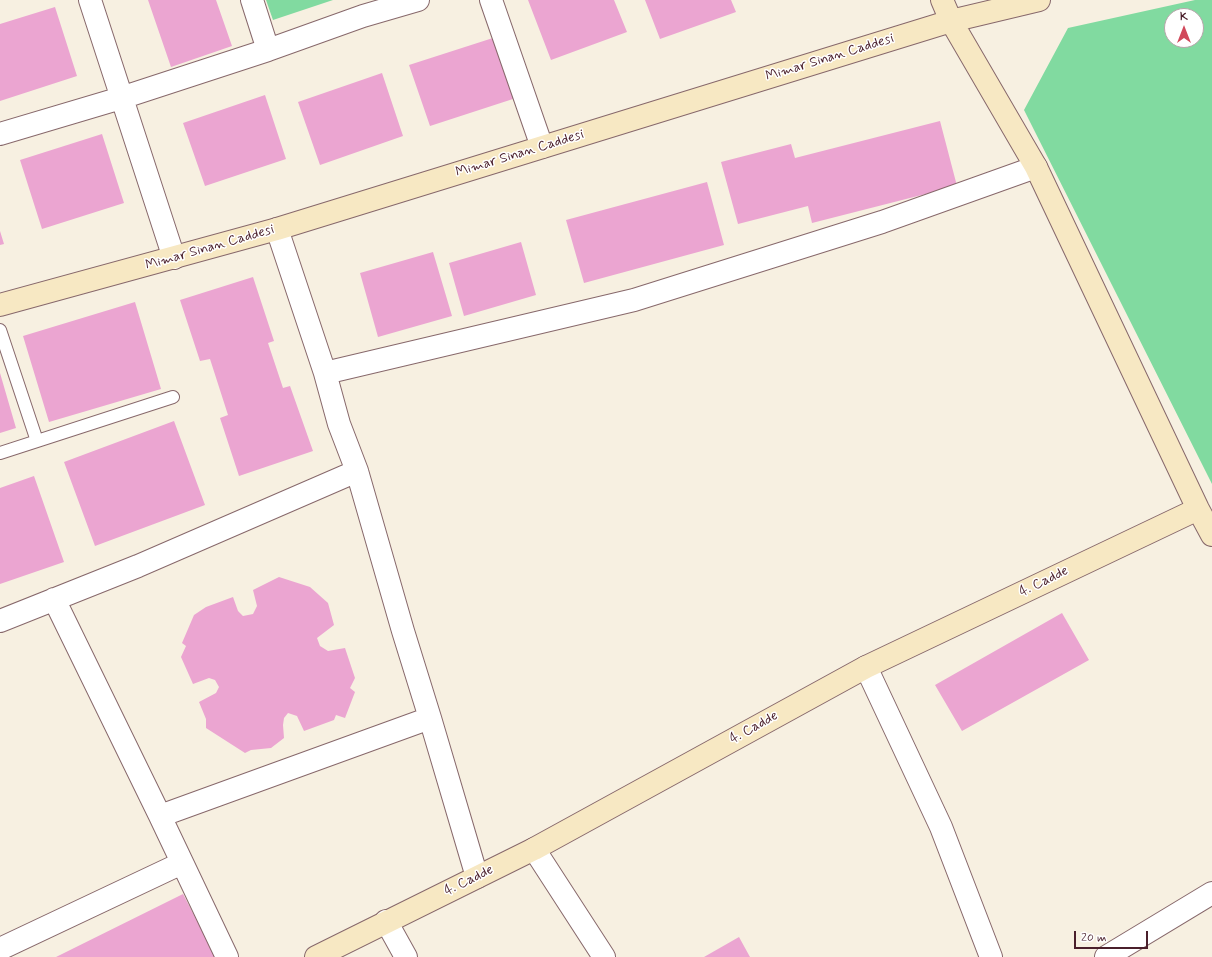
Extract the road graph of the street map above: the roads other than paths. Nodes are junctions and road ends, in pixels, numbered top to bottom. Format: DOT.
graph roads {
  1 [pos="90,0"];
  2 [pos="252,0"];
  3 [pos="418,0"];
  4 [pos="491,0"];
  5 [pos="942,0"];
  6 [pos="1039,0"];
  7 [pos="361,8"];
  8 [pos="951,21"];
  9 [pos="268,50"];
  10 [pos="121,98"];
  11 [pos="0,134"];
  12 [pos="542,147"];
  13 [pos="1036,167"];
  14 [pos="277,229"];
  15 [pos="174,258"];
  16 [pos="0,305"];
  17 [pos="0,330"];
  18 [pos="325,373"];
  19 [pos="173,397"];
  20 [pos="37,441"];
  21 [pos="0,452"];
  22 [pos="357,471"];
  23 [pos="1198,509"];
  24 [pos="1212,535"];
  25 [pos="54,599"];
  26 [pos="0,620"];
  27 [pos="866,667"];
  28 [pos="430,718"];
  29 [pos="160,816"];
  30 [pos="534,849"];
  31 [pos="182,863"];
  32 [pos="477,877"];
  33 [pos="1212,893"];
  34 [pos="386,921"];
  35 [pos="0,949"];
  36 [pos="227,957"];
  37 [pos="316,957"];
  38 [pos="406,957"];
  39 [pos="604,957"];
  40 [pos="992,957"];
  41 [pos="1106,957"];
  1 -- 10 [label="street"];
  2 -- 9 [label="street"];
  3 -- 7 [label="street"];
  4 -- 12 [label="street"];
  5 -- 8 [label="street"];
  6 -- 8 [label="street, Mimar Sinan Caddesi"];
  7 -- 9 [label="street"];
  8 -- 12 [label="street, Mimar Sinan Caddesi"];
  8 -- 13 [label="street"];
  9 -- 10 [label="street"];
  10 -- 11 [label="street"];
  10 -- 15 [label="street"];
  12 -- 14 [label="street, Mimar Sinan Caddesi"];
  13 -- 18 [label="street"];
  13 -- 23 [label="street"];
  14 -- 15 [label="street, Mimar Sinan Caddesi"];
  14 -- 18 [label="street"];
  15 -- 16 [label="street, Mimar Sinan Caddesi"];
  17 -- 20 [label="lane"];
  18 -- 22 [label="street"];
  19 -- 20 [label="lane"];
  20 -- 21 [label="lane"];
  22 -- 25 [label="street"];
  22 -- 28 [label="street"];
  23 -- 24 [label="street"];
  23 -- 27 [label="street, 4. Cadde"];
  25 -- 26 [label="street"];
  25 -- 29 [label="street"];
  27 -- 30 [label="street, 4. Cadde"];
  27 -- 40 [label="street"];
  28 -- 29 [label="street"];
  28 -- 32 [label="street"];
  29 -- 31 [label="street"];
  30 -- 32 [label="street, 4. Cadde"];
  30 -- 39 [label="street"];
  31 -- 35 [label="street"];
  31 -- 36 [label="street"];
  32 -- 34 [label="street, 4. Cadde"];
  33 -- 41 [label="street"];
  34 -- 37 [label="street, 4. Cadde"];
  34 -- 38 [label="street"];
}
